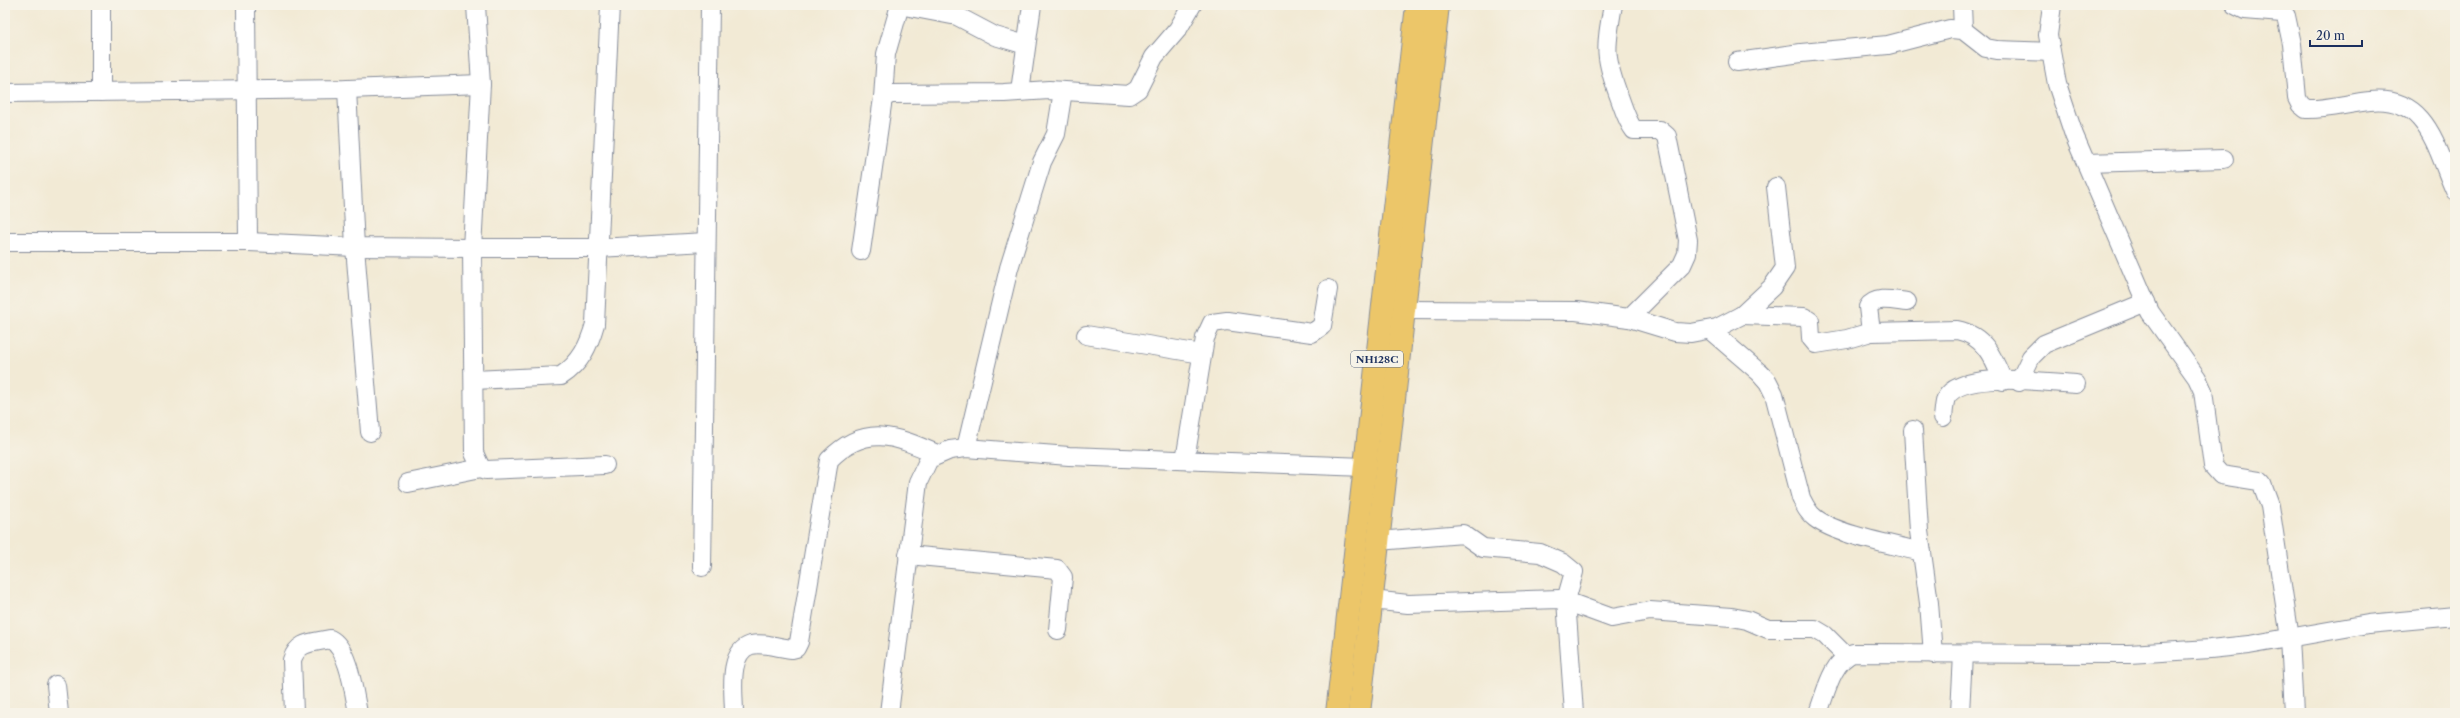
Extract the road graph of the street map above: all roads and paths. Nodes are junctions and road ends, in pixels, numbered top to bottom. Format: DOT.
graph roads {
  1 [pos="101,5"];
  2 [pos="246,5"];
  3 [pos="476,5"];
  4 [pos="610,5"];
  5 [pos="710,5"];
  6 [pos="900,5"];
  7 [pos="1032,5"];
  8 [pos="1192,5"];
  9 [pos="1418,5"];
  10 [pos="1438,5"];
  11 [pos="1613,5"];
  12 [pos="1962,5"];
  13 [pos="2052,5"];
  14 [pos="2235,5"];
  15 [pos="1963,30"];
  16 [pos="1026,45"];
  17 [pos="2051,52"];
  18 [pos="1738,62"];
  19 [pos="481,84"];
  20 [pos="347,89"];
  21 [pos="247,90"];
  22 [pos="1063,91"];
  23 [pos="101,92"];
  24 [pos="1020,92"];
  25 [pos="5,93"];
  26 [pos="883,98"];
  27 [pos="2224,159"];
  28 [pos="2086,163"];
  29 [pos="1776,187"];
  30 [pos="2455,191"];
  31 [pos="5,242"];
  32 [pos="248,242"];
  33 [pos="706,242"];
  34 [pos="355,247"];
  35 [pos="472,248"];
  36 [pos="598,248"];
  37 [pos="861,251"];
  38 [pos="1328,289"];
  39 [pos="1907,302"];
  40 [pos="2146,302"];
  41 [pos="1405,310"];
  42 [pos="1742,315"];
  43 [pos="1628,318"];
  44 [pos="1710,330"];
  45 [pos="1871,332"];
  46 [pos="1086,335"];
  47 [pos="1202,354"];
  48 [pos="474,380"];
  49 [pos="2011,381"];
  50 [pos="2076,384"];
  51 [pos="1943,417"];
  52 [pos="1913,430"];
  53 [pos="370,432"];
  54 [pos="966,448"];
  55 [pos="937,454"];
  56 [pos="1185,460"];
  57 [pos="605,465"];
  58 [pos="1365,467"];
  59 [pos="481,468"];
  60 [pos="408,483"];
  61 [pos="1378,541"];
  62 [pos="1922,552"];
  63 [pos="908,555"];
  64 [pos="702,567"];
  65 [pos="1372,600"];
  66 [pos="1566,600"];
  67 [pos="2455,616"];
  68 [pos="1058,630"];
  69 [pos="2290,638"];
  70 [pos="1933,654"];
  71 [pos="1963,654"];
  72 [pos="1846,656"];
  73 [pos="56,685"];
  74 [pos="59,713"];
  75 [pos="294,713"];
  76 [pos="358,713"];
  77 [pos="734,713"];
  78 [pos="889,713"];
  79 [pos="1337,713"];
  80 [pos="1359,713"];
  81 [pos="1574,713"];
  82 [pos="1818,713"];
  83 [pos="1960,713"];
  84 [pos="2294,713"];
  1 -- 23 [label="street"];
  2 -- 21 [label="street"];
  3 -- 19 [label="street"];
  4 -- 36 [label="street"];
  5 -- 33 [label="street"];
  6 -- 16 [label="street"];
  6 -- 26 [label="street"];
  7 -- 16 [label="street"];
  8 -- 22 [label="street"];
  9 -- 58 [label="highway, NH128C"];
  10 -- 41 [label="highway, NH128C"];
  11 -- 43 [label="street"];
  12 -- 15 [label="street"];
  13 -- 17 [label="street"];
  14 -- 30 [label="street"];
  15 -- 17 [label="street"];
  15 -- 18 [label="street"];
  16 -- 24 [label="street"];
  17 -- 28 [label="street"];
  19 -- 20 [label="street"];
  19 -- 35 [label="street"];
  20 -- 21 [label="street"];
  20 -- 34 [label="street"];
  21 -- 23 [label="street"];
  21 -- 32 [label="street"];
  22 -- 24 [label="street"];
  22 -- 54 [label="street"];
  23 -- 25 [label="street"];
  24 -- 26 [label="street"];
  26 -- 37 [label="street"];
  27 -- 28 [label="street"];
  28 -- 40 [label="street"];
  29 -- 42 [label="street"];
  31 -- 32 [label="street"];
  32 -- 34 [label="street"];
  33 -- 36 [label="street"];
  33 -- 64 [label="street"];
  34 -- 35 [label="street"];
  34 -- 53 [label="street"];
  35 -- 36 [label="street"];
  35 -- 48 [label="street"];
  36 -- 48 [label="street"];
  38 -- 47 [label="street"];
  39 -- 45 [label="street"];
  40 -- 49 [label="street"];
  40 -- 69 [label="street"];
  41 -- 43 [label="street"];
  41 -- 61 [label="highway, NH128C"];
  42 -- 44 [label="street"];
  42 -- 45 [label="street"];
  43 -- 44 [label="street"];
  44 -- 62 [label="street"];
  45 -- 49 [label="street"];
  46 -- 47 [label="street"];
  47 -- 56 [label="street"];
  48 -- 59 [label="street"];
  49 -- 50 [label="street"];
  49 -- 51 [label="street"];
  52 -- 62 [label="street"];
  54 -- 55 [label="street"];
  54 -- 56 [label="street"];
  55 -- 63 [label="street"];
  55 -- 77 [label="street"];
  56 -- 58 [label="street"];
  57 -- 59 [label="street"];
  58 -- 79 [label="highway, NH128C"];
  59 -- 60 [label="street"];
  61 -- 65 [label="highway, NH128C"];
  61 -- 66 [label="street"];
  62 -- 70 [label="street"];
  63 -- 68 [label="street"];
  63 -- 78 [label="street"];
  65 -- 66 [label="street"];
  65 -- 80 [label="highway, NH128C"];
  66 -- 72 [label="street"];
  66 -- 81 [label="street"];
  67 -- 69 [label="street"];
  69 -- 71 [label="street"];
  69 -- 84 [label="street"];
  70 -- 71 [label="street"];
  70 -- 72 [label="street"];
  71 -- 83 [label="street"];
  72 -- 82 [label="street"];
  73 -- 74 [label="street"];
  75 -- 76 [label="street"];
}
